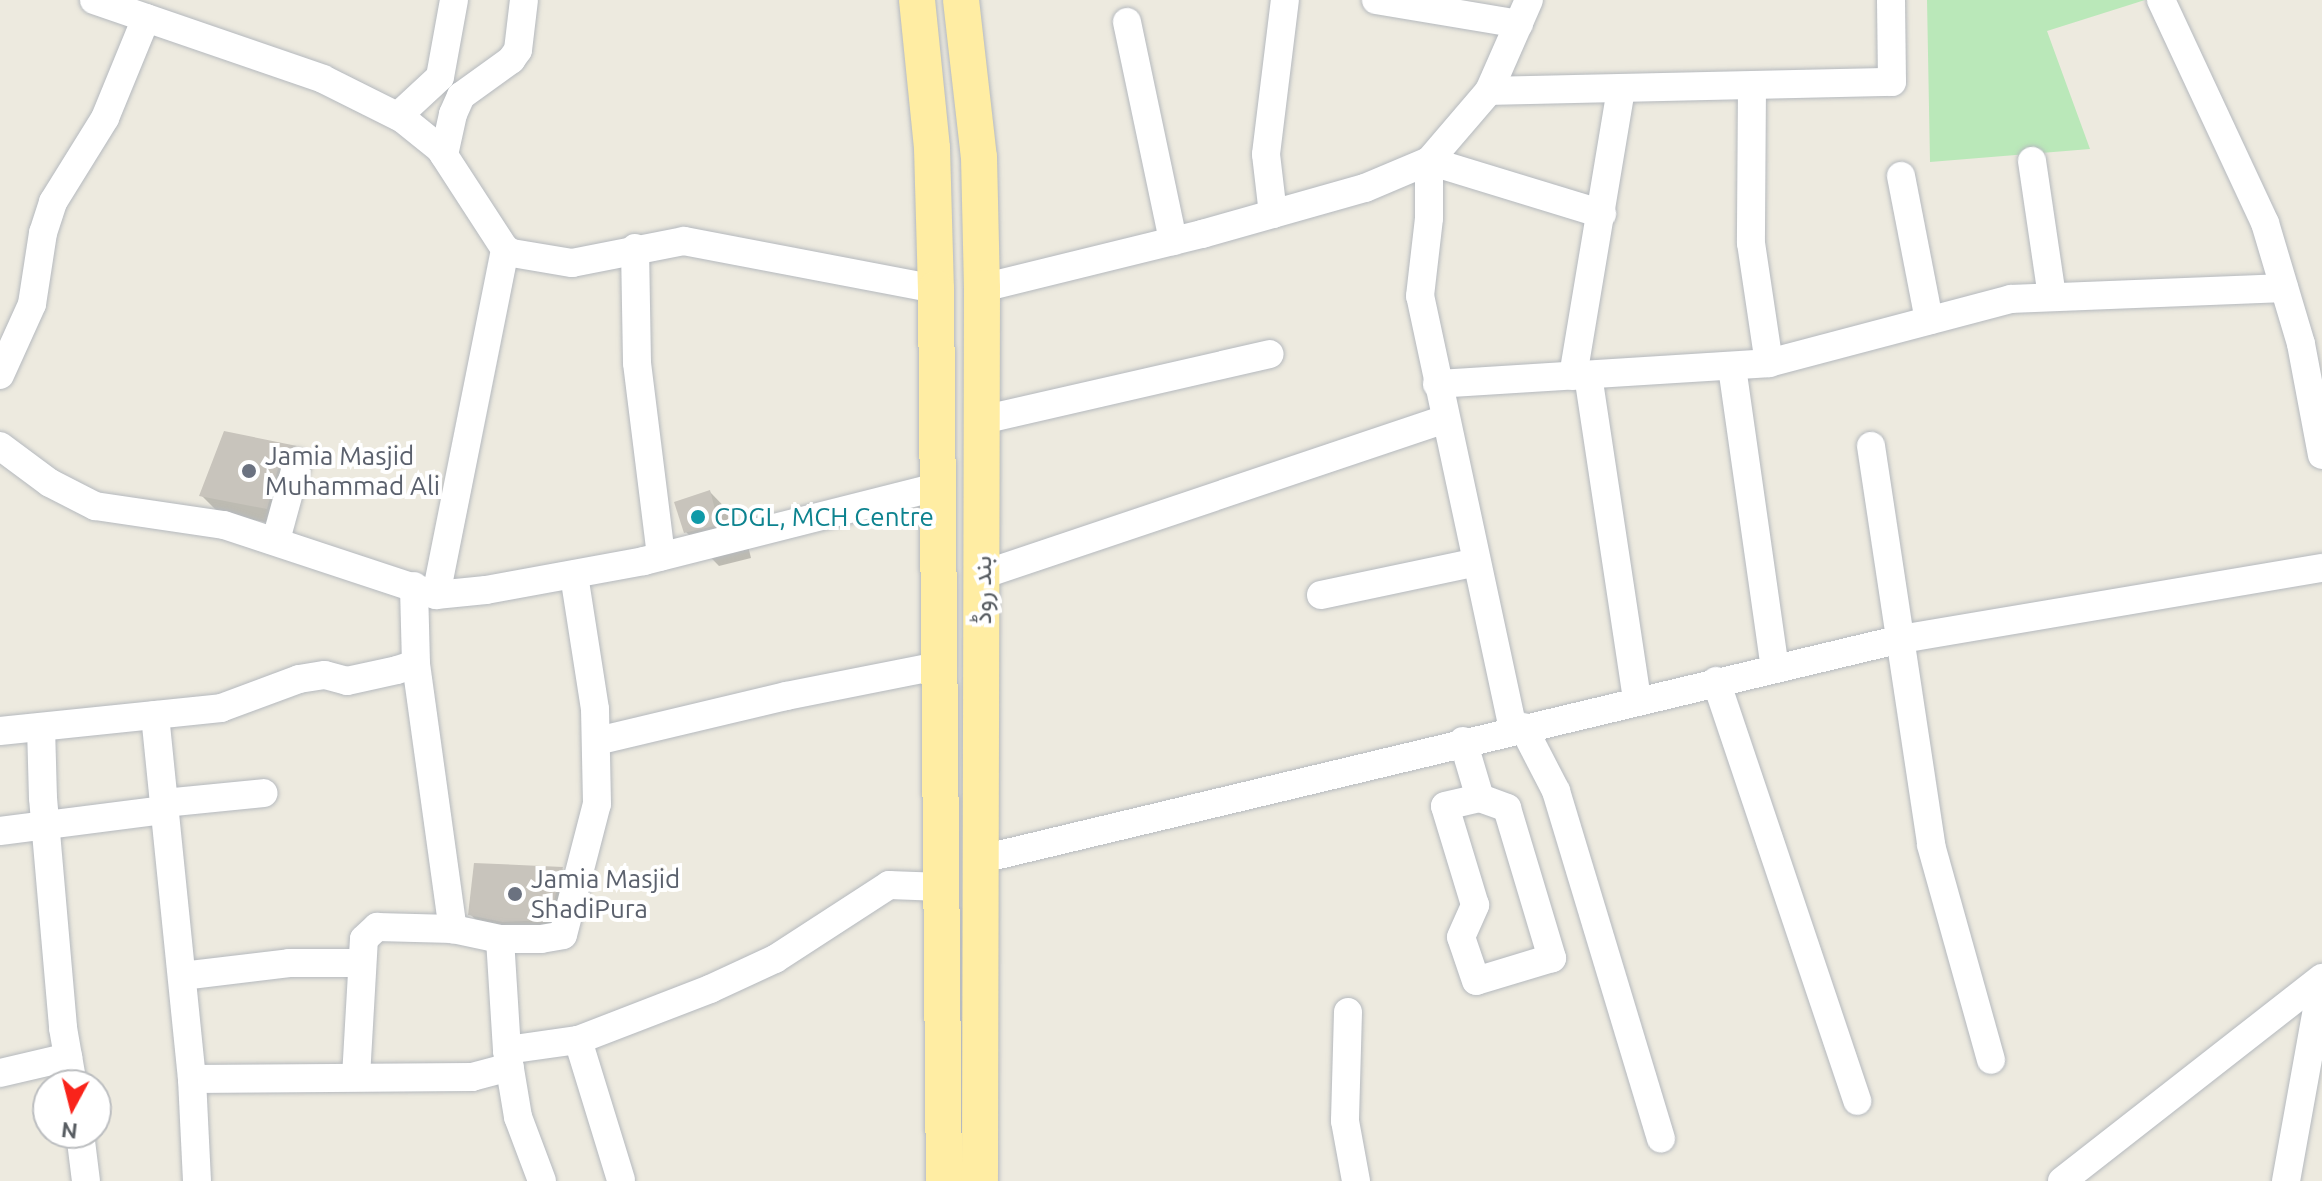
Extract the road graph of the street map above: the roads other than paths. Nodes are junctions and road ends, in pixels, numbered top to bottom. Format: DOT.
graph roads {
  1 [pos="454,0"];
  2 [pos="524,0"];
  3 [pos="917,0"];
  4 [pos="961,0"];
  5 [pos="1285,0"];
  6 [pos="1376,0"];
  7 [pos="1891,0"];
  8 [pos="2161,0"];
  9 [pos="106,2"];
  10 [pos="1524,12"];
  11 [pos="146,18"];
  12 [pos="1127,22"];
  13 [pos="1752,86"];
  14 [pos="1621,88"];
  15 [pos="1489,91"];
  16 [pos="398,116"];
  17 [pos="444,155"];
  18 [pos="1429,161"];
  19 [pos="2032,161"];
  20 [pos="1901,176"];
  21 [pos="1273,214"];
  22 [pos="1602,214"];
  23 [pos="1173,241"];
  24 [pos="635,248"];
  25 [pos="505,249"];
  26 [pos="982,288"];
  27 [pos="2284,288"];
  28 [pos="936,289"];
  29 [pos="2052,296"];
  30 [pos="1929,320"];
  31 [pos="1270,354"];
  32 [pos="1769,363"];
  33 [pos="1732,367"];
  34 [pos="0,375"];
  35 [pos="1580,376"];
  36 [pos="1437,384"];
  37 [pos="1445,419"];
  38 [pos="982,420"];
  39 [pos="0,446"];
  40 [pos="1871,446"];
  41 [pos="2322,455"];
  42 [pos="297,463"];
  43 [pos="937,487"];
  44 [pos="276,540"];
  45 [pos="661,557"];
  46 [pos="1477,562"];
  47 [pos="2322,568"];
  48 [pos="574,575"];
  49 [pos="982,575"];
  50 [pos="425,591"];
  51 [pos="1321,595"];
  52 [pos="1901,639"];
  53 [pos="416,664"];
  54 [pos="937,666"];
  55 [pos="1775,668"];
  56 [pos="1716,681"];
  57 [pos="1637,699"];
  58 [pos="155,715"];
  59 [pos="41,727"];
  60 [pos="1518,728"];
  61 [pos="0,731"];
  62 [pos="597,741"];
  63 [pos="1463,741"];
  64 [pos="264,793"];
  65 [pos="1480,798"];
  66 [pos="164,806"];
  67 [pos="46,825"];
  68 [pos="0,831"];
  69 [pos="982,859"];
  70 [pos="942,887"];
  71 [pos="453,929"];
  72 [pos="500,939"];
  73 [pos="362,963"];
  74 [pos="182,976"];
  75 [pos="2322,980"];
  76 [pos="1348,1012"];
  77 [pos="2317,1035"];
  78 [pos="578,1040"];
  79 [pos="508,1059"];
  80 [pos="1991,1060"];
  81 [pos="70,1069"];
  82 [pos="32,1072"];
  83 [pos="0,1073"];
  84 [pos="356,1077"];
  85 [pos="192,1079"];
  86 [pos="1857,1101"];
  87 [pos="1661,1139"];
  88 [pos="82,1149"];
  89 [pos="621,1180"];
  90 [pos="86,1181"];
  91 [pos="197,1181"];
  92 [pos="542,1181"];
  93 [pos="944,1181"];
  94 [pos="980,1181"];
  95 [pos="1356,1181"];
  96 [pos="2062,1181"];
  97 [pos="2286,1181"];
  1 -- 16 [label="street"];
  2 -- 17 [label="street"];
  3 -- 28 [label="main road, بند روڈ"];
  4 -- 26 [label="main road, بند روڈ"];
  5 -- 21 [label="street"];
  6 -- 10 [label="street"];
  7 -- 13 [label="street"];
  8 -- 27 [label="street"];
  9 -- 11 [label="street"];
  10 -- 15 [label="street"];
  11 -- 16 [label="street"];
  11 -- 34 [label="street"];
  12 -- 23 [label="street"];
  13 -- 14 [label="street"];
  13 -- 32 [label="street"];
  14 -- 15 [label="street"];
  14 -- 22 [label="street"];
  15 -- 18 [label="street"];
  16 -- 17 [label="street"];
  17 -- 25 [label="street"];
  18 -- 21 [label="street"];
  18 -- 22 [label="street"];
  18 -- 36 [label="street"];
  19 -- 29 [label="street"];
  20 -- 30 [label="street"];
  21 -- 23 [label="street"];
  22 -- 35 [label="street"];
  23 -- 26 [label="street"];
  24 -- 25 [label="street"];
  24 -- 28 [label="street"];
  24 -- 45 [label="street"];
  25 -- 50 [label="street"];
  26 -- 38 [label="main road, بند روڈ"];
  27 -- 29 [label="street"];
  27 -- 41 [label="street"];
  28 -- 43 [label="main road, بند روڈ"];
  29 -- 30 [label="street"];
  30 -- 32 [label="street"];
  31 -- 38 [label="street"];
  32 -- 33 [label="street"];
  33 -- 35 [label="street"];
  33 -- 55 [label="street"];
  35 -- 36 [label="street"];
  35 -- 57 [label="street"];
  36 -- 37 [label="street"];
  37 -- 46 [label="street"];
  37 -- 49 [label="street"];
  38 -- 49 [label="main road, بند روڈ"];
  39 -- 44 [label="street"];
  40 -- 52 [label="street"];
  42 -- 44 [label="street"];
  43 -- 45 [label="street"];
  43 -- 54 [label="main road, بند روڈ"];
  44 -- 50 [label="street"];
  45 -- 48 [label="street"];
  46 -- 51 [label="street"];
  46 -- 60 [label="street"];
  47 -- 52 [label="street"];
  48 -- 50 [label="street"];
  48 -- 62 [label="street"];
  49 -- 69 [label="main road, بند روڈ"];
  50 -- 53 [label="street"];
  52 -- 55 [label="street"];
  52 -- 80 [label="street"];
  53 -- 58 [label="street"];
  53 -- 71 [label="street"];
  54 -- 62 [label="street"];
  54 -- 70 [label="main road, بند روڈ"];
  55 -- 56 [label="street"];
  56 -- 57 [label="street"];
  56 -- 86 [label="street"];
  57 -- 60 [label="street"];
  58 -- 59 [label="street"];
  58 -- 66 [label="street"];
  59 -- 61 [label="street"];
  59 -- 67 [label="street"];
  60 -- 63 [label="street"];
  60 -- 87 [label="street"];
  62 -- 72 [label="street"];
  63 -- 65 [label="street"];
  63 -- 69 [label="street"];
  64 -- 66 [label="street"];
  65 -- 65 [label="street"];
  66 -- 67 [label="street"];
  66 -- 74 [label="street"];
  67 -- 68 [label="street"];
  67 -- 81 [label="street"];
  69 -- 94 [label="main road, بند روڈ"];
  70 -- 78 [label="street"];
  70 -- 93 [label="main road, بند روڈ"];
  71 -- 72 [label="street"];
  71 -- 73 [label="street"];
  72 -- 79 [label="street"];
  73 -- 74 [label="street"];
  73 -- 84 [label="street"];
  74 -- 85 [label="street"];
  75 -- 77 [label="street"];
  75 -- 96 [label="street"];
  76 -- 95 [label="street"];
  77 -- 97 [label="street"];
  78 -- 79 [label="street"];
  78 -- 89 [label="street"];
  79 -- 84 [label="street"];
  79 -- 92 [label="street"];
  82 -- 83 [label="street"];
  84 -- 85 [label="street"];
  85 -- 91 [label="street"];
  88 -- 90 [label="street"];
}
